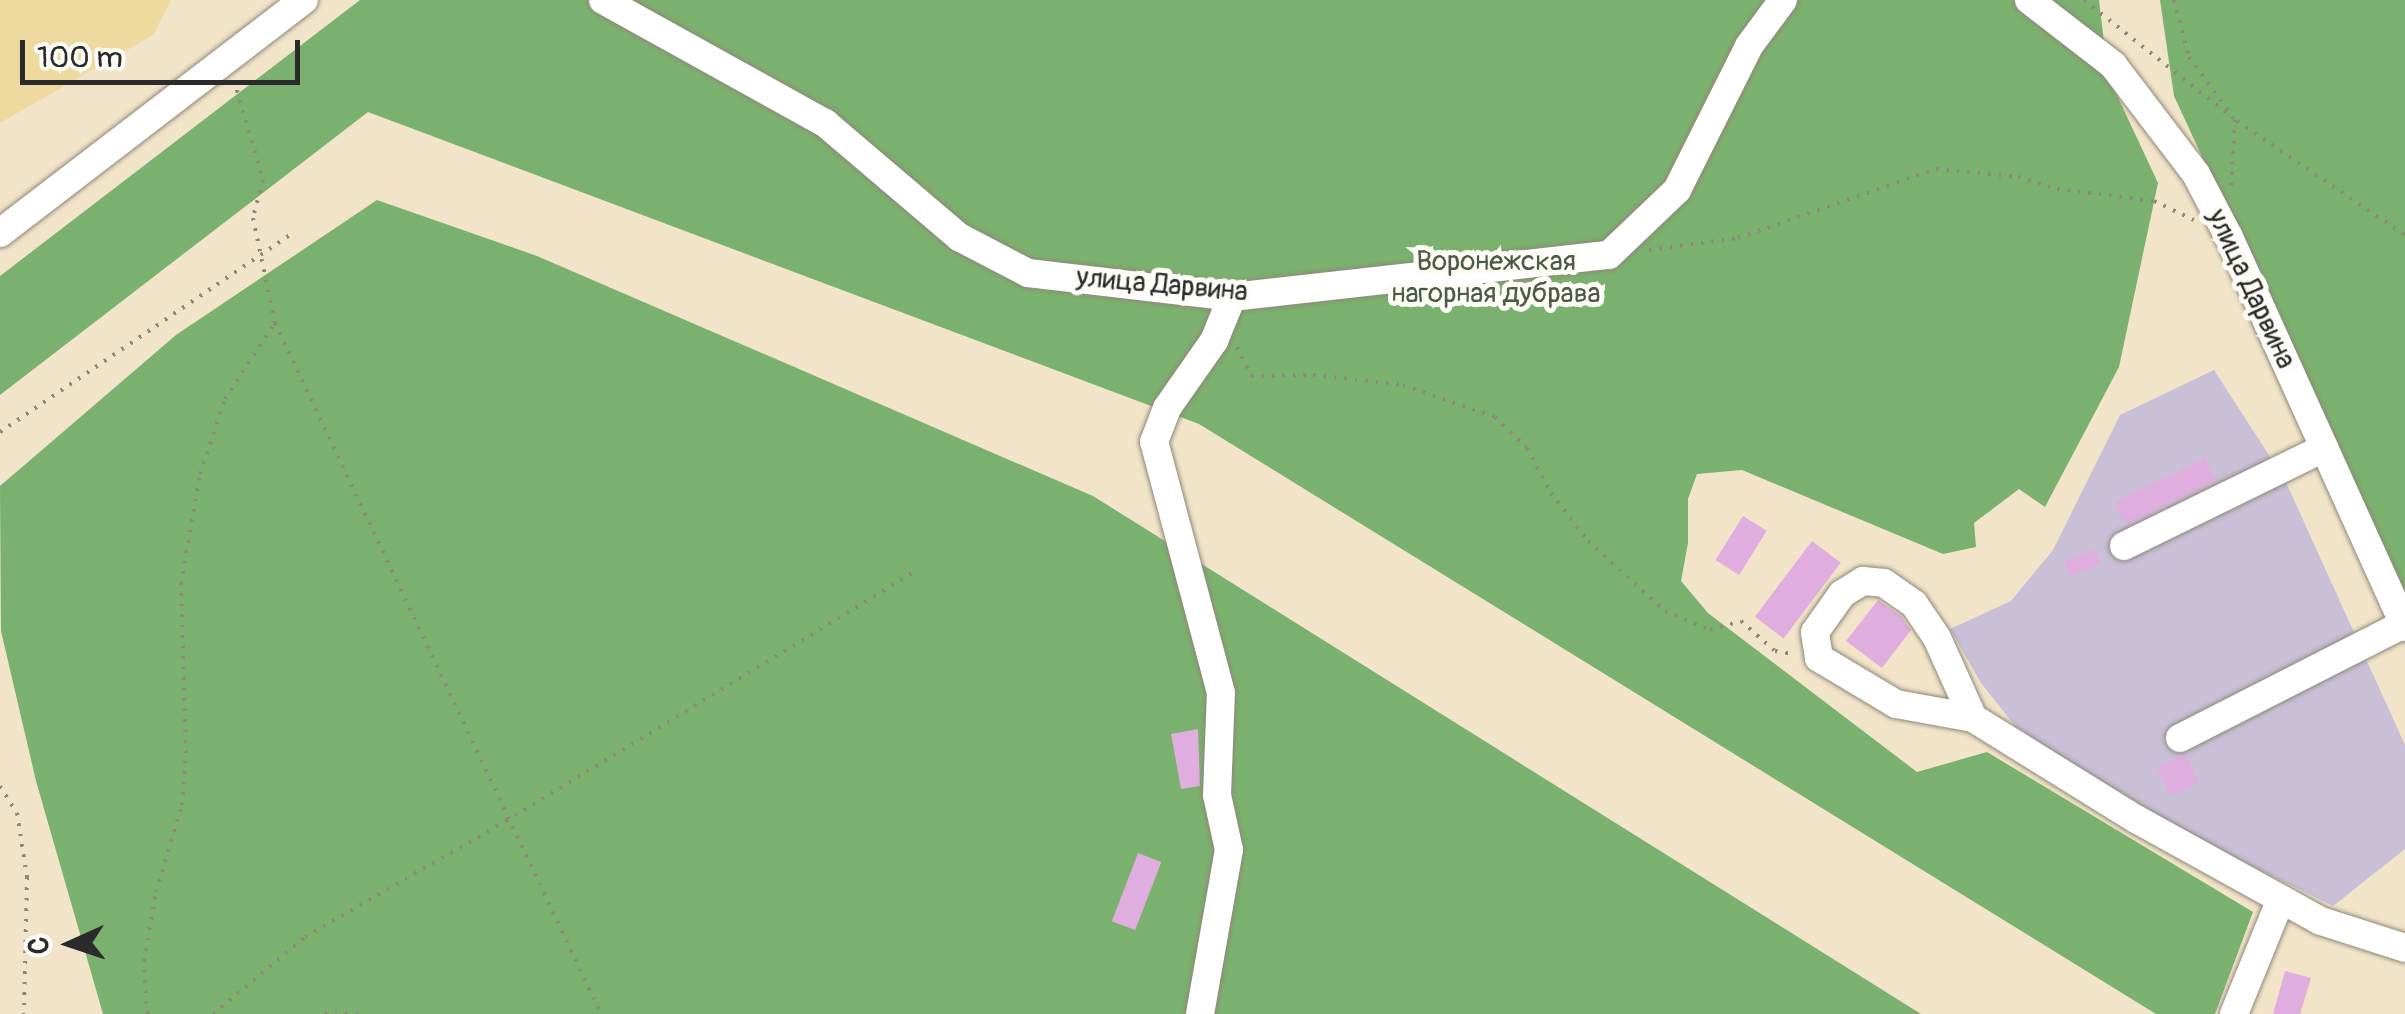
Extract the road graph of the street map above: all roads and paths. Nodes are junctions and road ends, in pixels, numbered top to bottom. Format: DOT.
graph roads {
  1 [pos="304,0"];
  2 [pos="603,0"];
  3 [pos="1783,0"];
  4 [pos="2028,0"];
  5 [pos="2084,0"];
  6 [pos="2174,0"];
  7 [pos="228,60"];
  8 [pos="2235,120"];
  9 [pos="2231,198"];
  10 [pos="0,233"];
  11 [pos="292,234"];
  12 [pos="2405,235"];
  13 [pos="2229,236"];
  14 [pos="1646,250"];
  15 [pos="260,256"];
  16 [pos="1232,297"];
  17 [pos="275,322"];
  18 [pos="1233,339"];
  19 [pos="0,432"];
  20 [pos="2324,448"];
  21 [pos="2124,546"];
  22 [pos="915,571"];
  23 [pos="2397,587"];
  24 [pos="2404,626"];
  25 [pos="1818,658"];
  26 [pos="1973,718"];
  27 [pos="2180,738"];
  28 [pos="0,786"];
  29 [pos="506,821"];
  30 [pos="2280,899"];
  31 [pos="2405,948"];
  32 [pos="24,1014"];
  33 [pos="146,1014"];
  34 [pos="213,1014"];
  35 [pos="324,1014"];
  36 [pos="362,1014"];
  37 [pos="601,1014"];
  38 [pos="1200,1014"];
  39 [pos="2234,1014"];
  1 -- 7 [label="street"];
  2 -- 16 [label="street, улица Дарвина"];
  3 -- 16 [label="street, улица Дарвина"];
  4 -- 13 [label="street, улица Дарвина"];
  5 -- 8 [label="path"];
  6 -- 8 [label="path"];
  7 -- 10 [label="street"];
  7 -- 15 [label="path"];
  8 -- 9 [label="path"];
  8 -- 12 [label="path"];
  11 -- 15 [label="path"];
  13 -- 14 [label="path"];
  13 -- 20 [label="street, улица Дарвина"];
  15 -- 17 [label="path"];
  15 -- 19 [label="path"];
  16 -- 38 [label="street"];
  17 -- 29 [label="path"];
  17 -- 33 [label="path"];
  18 -- 25 [label="path"];
  20 -- 21 [label="street"];
  20 -- 23 [label="street, улица Дарвина"];
  22 -- 29 [label="path"];
  23 -- 24 [label="street, улица Дарвина"];
  24 -- 27 [label="street"];
  25 -- 26 [label="street"];
  25 -- 26 [label="street"];
  26 -- 30 [label="street"];
  28 -- 32 [label="path"];
  29 -- 34 [label="path"];
  29 -- 37 [label="path"];
  30 -- 31 [label="street"];
  30 -- 39 [label="street"];
  35 -- 36 [label="path"];
}
